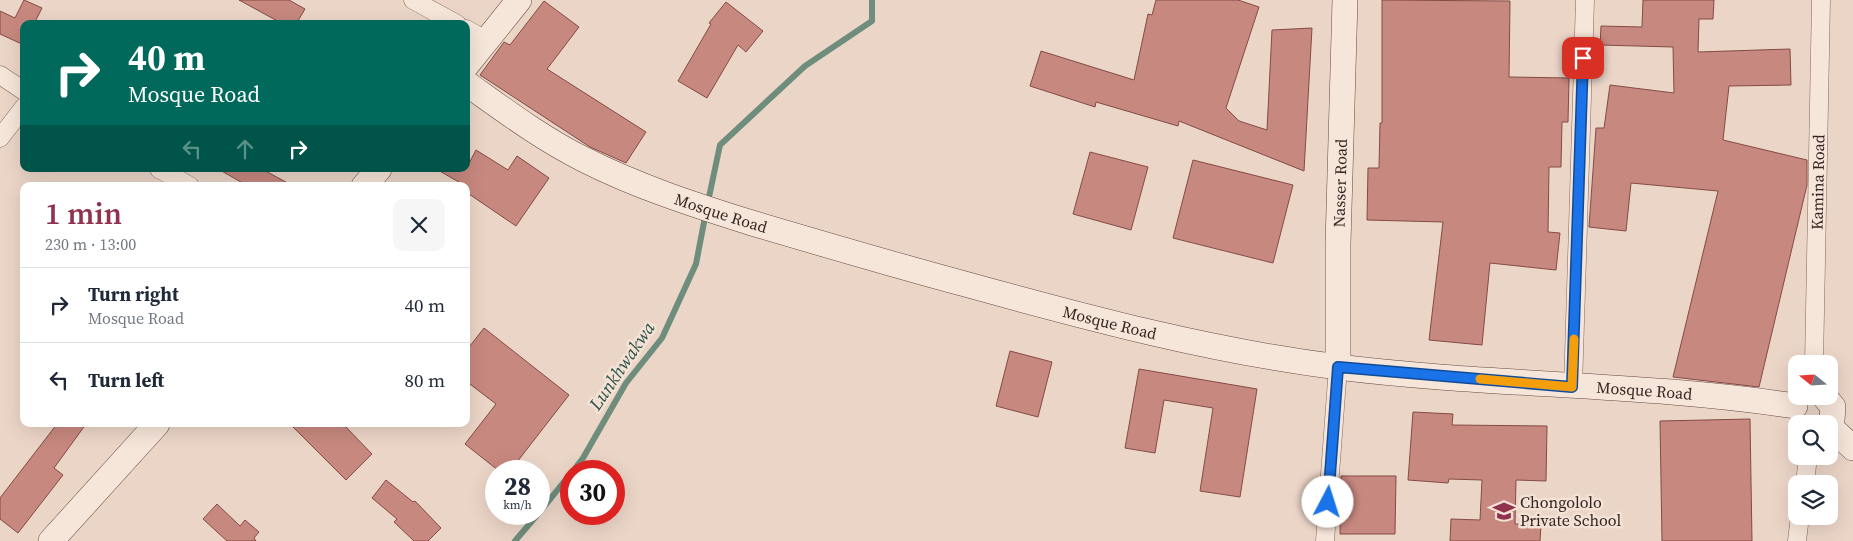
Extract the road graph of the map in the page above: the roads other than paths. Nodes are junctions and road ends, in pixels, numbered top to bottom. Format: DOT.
graph roads {
  1 [pos="413,0"];
  2 [pos="519,0"];
  3 [pos="1345,0"];
  4 [pos="1585,0"];
  5 [pos="1821,0"];
  6 [pos="449,20"];
  7 [pos="476,35"];
  8 [pos="470,54"];
  9 [pos="0,75"];
  10 [pos="470,86"];
  11 [pos="20,88"];
  12 [pos="20,112"];
  13 [pos="0,138"];
  14 [pos="164,172"];
  15 [pos="376,172"];
  16 [pos="183,182"];
  17 [pos="368,182"];
  18 [pos="1814,355"];
  19 [pos="1338,367"];
  20 [pos="1572,387"];
  21 [pos="1798,409"];
  22 [pos="154,427"];
  23 [pos="1838,434"];
  24 [pos="1853,448"];
  25 [pos="1799,525"];
  26 [pos="51,541"];
  27 [pos="1325,541"];
  28 [pos="1797,541"];
  1 -- 6 [label="street"];
  2 -- 7 [label="street"];
  3 -- 19 [label="street, Nasser Road"];
  4 -- 20 [label="street"];
  5 -- 18 [label="street, Kamina Road"];
  7 -- 8 [label="street"];
  9 -- 11 [label="street"];
  10 -- 19 [label="street, Mosque Road"];
  12 -- 13 [label="street"];
  14 -- 16 [label="street"];
  15 -- 17 [label="street"];
  19 -- 20 [label="street, Mosque Road"];
  19 -- 27 [label="street"];
  20 -- 21 [label="street, Mosque Road"];
  22 -- 26 [label="street"];
  23 -- 24 [label="street"];
  25 -- 28 [label="street"];
}
